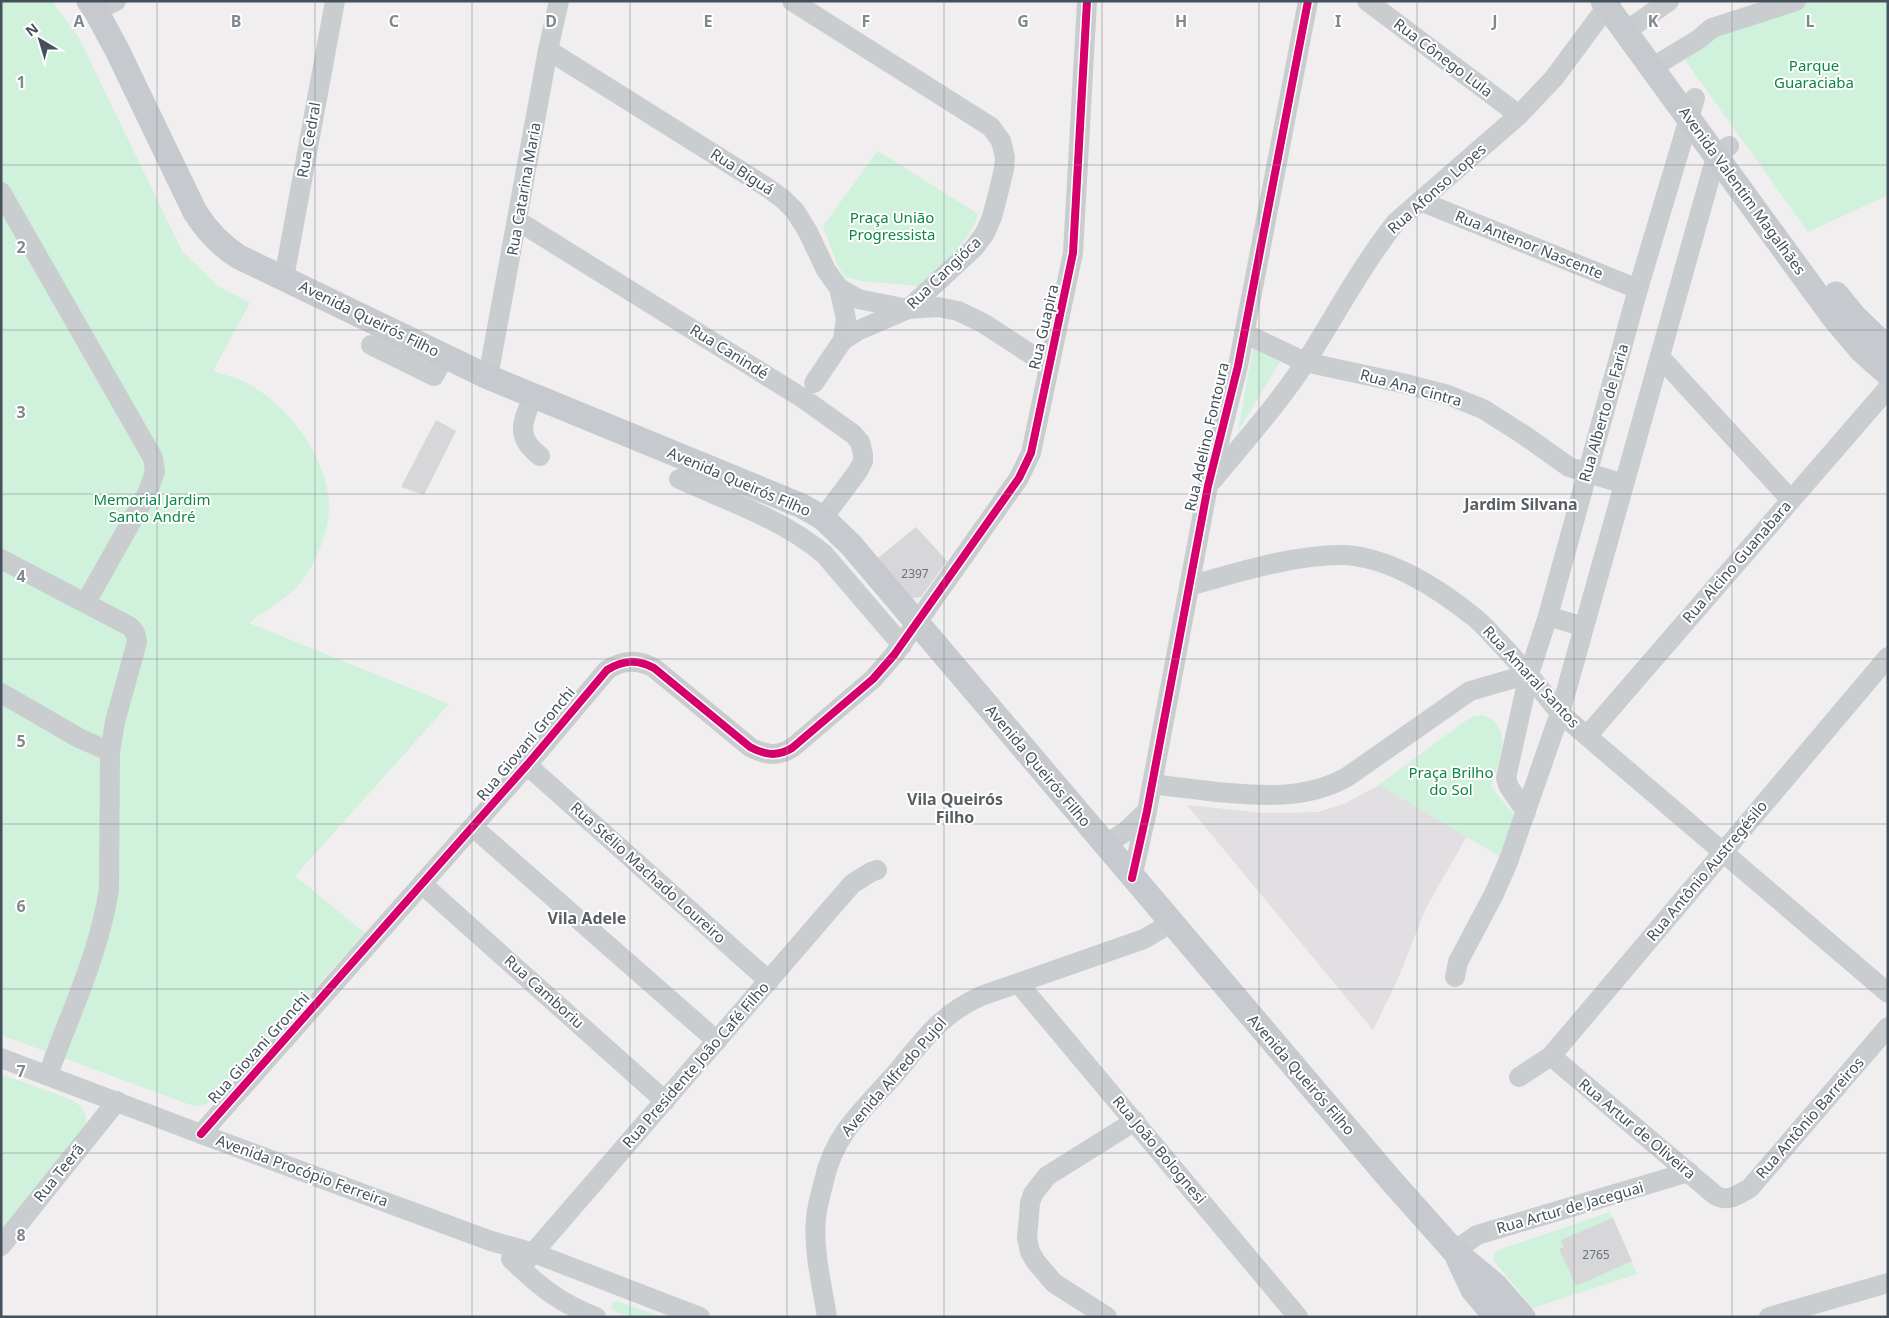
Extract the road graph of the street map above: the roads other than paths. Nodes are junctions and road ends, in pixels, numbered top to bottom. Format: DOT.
graph roads {
  1 [pos="334,1"];
  2 [pos="559,1"];
  3 [pos="792,1"];
  4 [pos="1087,1"];
  5 [pos="1308,1"];
  6 [pos="1367,1"];
  7 [pos="1669,1"];
  8 [pos="1796,1"];
  9 [pos="1611,2"];
  10 [pos="100,4"];
  11 [pos="1633,26"];
  12 [pos="548,50"];
  13 [pos="1660,63"];
  14 [pos="1692,107"];
  15 [pos="1519,115"];
  16 [pos="1723,151"];
  17 [pos="1,192"];
  18 [pos="1420,201"];
  19 [pos="518,221"];
  20 [pos="284,278"];
  21 [pos="839,288"];
  22 [pos="1638,289"];
  23 [pos="908,310"];
  24 [pos="1244,333"];
  25 [pos="843,340"];
  26 [pos="371,345"];
  27 [pos="1888,349"];
  28 [pos="408,351"];
  29 [pos="1660,357"];
  30 [pos="1306,362"];
  31 [pos="1049,366"];
  32 [pos="1888,374"];
  33 [pos="488,377"];
  34 [pos="814,383"];
  35 [pos="1888,388"];
  36 [pos="533,396"];
  37 [pos="540,456"];
  38 [pos="1587,474"];
  39 [pos="679,478"];
  40 [pos="1624,484"];
  41 [pos="1208,486"];
  42 [pos="1791,500"];
  43 [pos="823,518"];
  44 [pos="1,558"];
  45 [pos="1189,586"];
  46 [pos="86,602"];
  47 [pos="1548,616"];
  48 [pos="918,623"];
  49 [pos="1584,628"];
  50 [pos="902,644"];
  51 [pos="1888,657"];
  52 [pos="1529,674"];
  53 [pos="1,693"];
  54 [pos="1560,713"];
  55 [pos="1587,736"];
  56 [pos="110,752"];
  57 [pos="527,765"];
  58 [pos="1152,784"];
  59 [pos="1147,811"];
  60 [pos="1526,812"];
  61 [pos="473,827"];
  62 [pos="1105,846"];
  63 [pos="1723,852"];
  64 [pos="877,870"];
  65 [pos="1132,878"];
  66 [pos="422,884"];
  67 [pos="1170,923"];
  68 [pos="1455,977"];
  69 [pos="769,981"];
  70 [pos="1019,984"];
  71 [pos="1888,993"];
  72 [pos="1888,1027"];
  73 [pos="717,1041"];
  74 [pos="1550,1056"];
  75 [pos="1,1058"];
  76 [pos="48,1075"];
  77 [pos="1519,1077"];
  78 [pos="117,1101"];
  79 [pos="665,1101"];
  80 [pos="1135,1121"];
  81 [pos="201,1134"];
  82 [pos="1689,1172"];
  83 [pos="1725,1200"];
  84 [pos="491,1241"];
  85 [pos="1,1246"];
  86 [pos="1454,1251"];
  87 [pos="534,1253"];
  88 [pos="520,1268"];
  89 [pos="1888,1283"];
  90 [pos="596,1317"];
  91 [pos="700,1317"];
  92 [pos="827,1317"];
  93 [pos="1107,1317"];
  94 [pos="1298,1317"];
  95 [pos="1496,1317"];
  96 [pos="1523,1317"];
  97 [pos="1768,1317"];
  1 -- 20 [label="street, Rua Cedral"];
  2 -- 12 [label="street, Rua Catarina Maria"];
  3 -- 23 [label="street, Rua Cangióca"];
  4 -- 31 [label="street, Rua Guapira"];
  5 -- 24 [label="street, Rua Adelino Fontoura"];
  6 -- 15 [label="street, Rua Cônego Lula"];
  7 -- 11 [label="street"];
  8 -- 13 [label="street"];
  9 -- 11 [label="main road, Avenida Valentim Magalhães"];
  9 -- 15 [label="street, Rua Afonso Lopes"];
  10 -- 20 [label="main road, Avenida Queirós Filho"];
  11 -- 13 [label="main road, Avenida Valentim Magalhães"];
  12 -- 19 [label="street, Rua Catarina Maria"];
  12 -- 21 [label="street, Rua Biguá"];
  13 -- 14 [label="main road, Avenida Valentim Magalhães"];
  14 -- 16 [label="main road, Avenida Valentim Magalhães"];
  14 -- 22 [label="street, Rua Alberto de Faria"];
  15 -- 18 [label="street, Rua Afonso Lopes"];
  16 -- 27 [label="main road, Avenida Valentim Magalhães"];
  16 -- 29 [label="street"];
  16 -- 32 [label="main road, Avenida Valentim Magalhães"];
  17 -- 46 [label="street"];
  18 -- 22 [label="street, Rua Antenor Nascente"];
  18 -- 30 [label="street, Rua Afonso Lopes"];
  19 -- 33 [label="street, Rua Catarina Maria"];
  19 -- 43 [label="street, Rua Canindé"];
  20 -- 28 [label="main road, Avenida Queirós Filho"];
  21 -- 23 [label="street, Rua Biguá"];
  21 -- 25 [label="street, Rua Cangióca"];
  22 -- 38 [label="street, Rua Alberto de Faria"];
  23 -- 25 [label="street, Rua Cangióca"];
  23 -- 31 [label="street"];
  24 -- 30 [label="street, Rua Ana Cintra"];
  24 -- 41 [label="street, Rua Adelino Fontoura"];
  25 -- 34 [label="street, Rua Cangióca"];
  26 -- 28 [label="street"];
  28 -- 33 [label="main road, Avenida Queirós Filho"];
  29 -- 40 [label="street"];
  29 -- 42 [label="street"];
  30 -- 38 [label="street, Rua Ana Cintra"];
  30 -- 41 [label="street, Rua Afonso Lopes"];
  31 -- 48 [label="street, Rua Guapira"];
  33 -- 36 [label="main road, Avenida Queirós Filho"];
  35 -- 42 [label="street, Rua Alcino Guanabara"];
  36 -- 37 [label="street"];
  36 -- 43 [label="main road, Avenida Queirós Filho"];
  38 -- 40 [label="street, Rua Ana Cintra"];
  38 -- 47 [label="street, Rua Alberto de Faria"];
  39 -- 50 [label="street, Avenida Queirós Filho"];
  40 -- 49 [label="street"];
  41 -- 45 [label="street, Rua Adelino Fontoura"];
  42 -- 55 [label="street, Rua Alcino Guanabara"];
  43 -- 48 [label="main road, Avenida Queirós Filho"];
  44 -- 46 [label="street"];
  45 -- 52 [label="street, Rua Amaral Santos"];
  45 -- 58 [label="street, Rua Adelino Fontoura"];
  46 -- 56 [label="street"];
  47 -- 49 [label="street"];
  47 -- 52 [label="street, Rua Alberto de Faria"];
  48 -- 50 [label="street, Rua Giovani Gronchi"];
  48 -- 62 [label="main road, Avenida Queirós Filho"];
  49 -- 54 [label="street"];
  50 -- 57 [label="street, Rua Giovani Gronchi"];
  51 -- 63 [label="street, Rua Antônio Austregésilo"];
  52 -- 54 [label="street, Rua Amaral Santos"];
  52 -- 58 [label="street"];
  52 -- 60 [label="street, Rua Alberto de Faria"];
  53 -- 56 [label="street"];
  54 -- 55 [label="street, Rua Amaral Santos"];
  54 -- 60 [label="street"];
  55 -- 63 [label="street, Rua Amaral Santos"];
  56 -- 76 [label="street"];
  57 -- 61 [label="street, Rua Giovani Gronchi"];
  57 -- 69 [label="street, Rua Stélio Machado Loureiro"];
  58 -- 59 [label="street, Rua Adelino Fontoura"];
  59 -- 62 [label="street"];
  59 -- 65 [label="street, Rua Adelino Fontoura"];
  60 -- 68 [label="street"];
  61 -- 66 [label="street, Rua Giovani Gronchi"];
  61 -- 73 [label="street"];
  62 -- 65 [label="main road, Avenida Queirós Filho"];
  63 -- 71 [label="street, Rua Amaral Santos"];
  63 -- 74 [label="street, Rua Antônio Austregésilo"];
  64 -- 69 [label="street, Rua Presidente João Café Filho"];
  65 -- 67 [label="main road, Avenida Queirós Filho"];
  66 -- 79 [label="street, Rua Camboriu"];
  66 -- 81 [label="street, Rua Giovani Gronchi"];
  67 -- 70 [label="street, Avenida Alfredo Pujol"];
  67 -- 86 [label="main road, Avenida Queirós Filho"];
  69 -- 73 [label="street, Rua Presidente João Café Filho"];
  70 -- 80 [label="street, Rua João Bolognesi"];
  70 -- 92 [label="street, Avenida Alfredo Pujol"];
  72 -- 83 [label="street, Rua Antônio Barreiros"];
  73 -- 79 [label="street, Rua Presidente João Café Filho"];
  74 -- 77 [label="street, Rua Antônio Austregésilo"];
  74 -- 82 [label="street, Rua Artur de Oliveira"];
  75 -- 76 [label="street, Avenida Procópio Ferreira"];
  76 -- 78 [label="street, Avenida Procópio Ferreira"];
  78 -- 81 [label="street, Avenida Procópio Ferreira"];
  78 -- 85 [label="street, Rua Teerã"];
  79 -- 87 [label="street, Rua Presidente João Café Filho"];
  80 -- 93 [label="street"];
  80 -- 94 [label="street, Rua João Bolognesi"];
  81 -- 84 [label="street, Avenida Procópio Ferreira"];
  82 -- 83 [label="street, Rua Artur de Oliveira"];
  82 -- 86 [label="street, Rua Artur de Jaceguai"];
  84 -- 87 [label="street, Avenida Procópio Ferreira"];
  84 -- 88 [label="street, Avenida Procópio Ferreira"];
  86 -- 95 [label="main road, Avenida Queirós Filho"];
  86 -- 96 [label="main road, Avenida Queirós Filho"];
  87 -- 88 [label="street, Rua Presidente João Café Filho"];
  87 -- 91 [label="street, Avenida Procópio Ferreira"];
  88 -- 90 [label="street, Avenida Procópio Ferreira"];
  89 -- 97 [label="street"];
}
